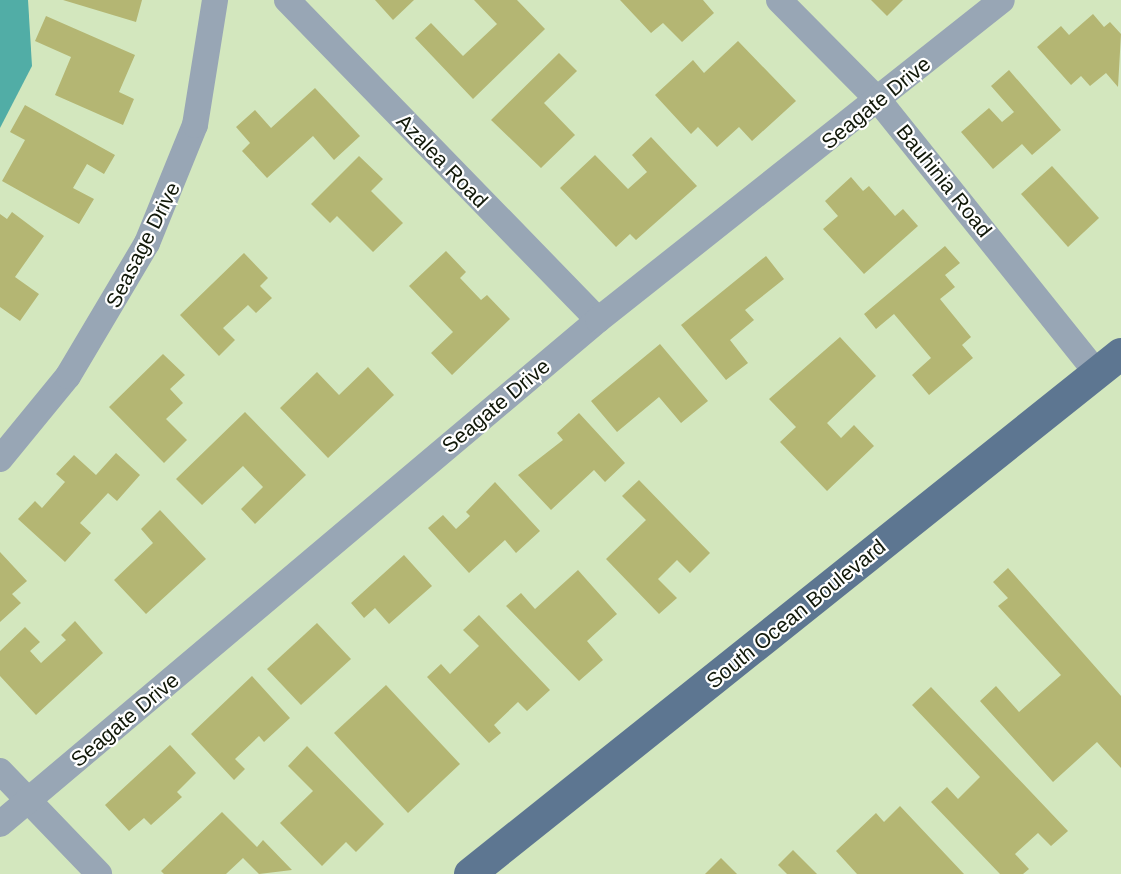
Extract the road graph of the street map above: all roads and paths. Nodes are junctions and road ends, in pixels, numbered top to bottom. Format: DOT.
graph roads {
  1 [pos="215,0"];
  2 [pos="287,0"];
  3 [pos="779,0"];
  4 [pos="1002,0"];
  5 [pos="879,101"];
  6 [pos="598,320"];
  7 [pos="1109,364"];
  8 [pos="0,459"];
  9 [pos="0,771"];
  10 [pos="29,802"];
  11 [pos="0,824"];
  12 [pos="99,874"];
  13 [pos="470,874"];
  1 -- 8 [label="street, Seasage Drive"];
  2 -- 6 [label="street, Azalea Road"];
  3 -- 5 [label="street, Bauhinia Road"];
  4 -- 5 [label="street, Seagate Drive"];
  5 -- 6 [label="street, Seagate Drive"];
  5 -- 7 [label="street, Bauhinia Road"];
  6 -- 10 [label="street, Seagate Drive"];
  7 -- 13 [label="main road, South Ocean Boulevard"];
  9 -- 10 [label="street"];
  10 -- 11 [label="street, Seagate Drive"];
  10 -- 12 [label="street"];
}
